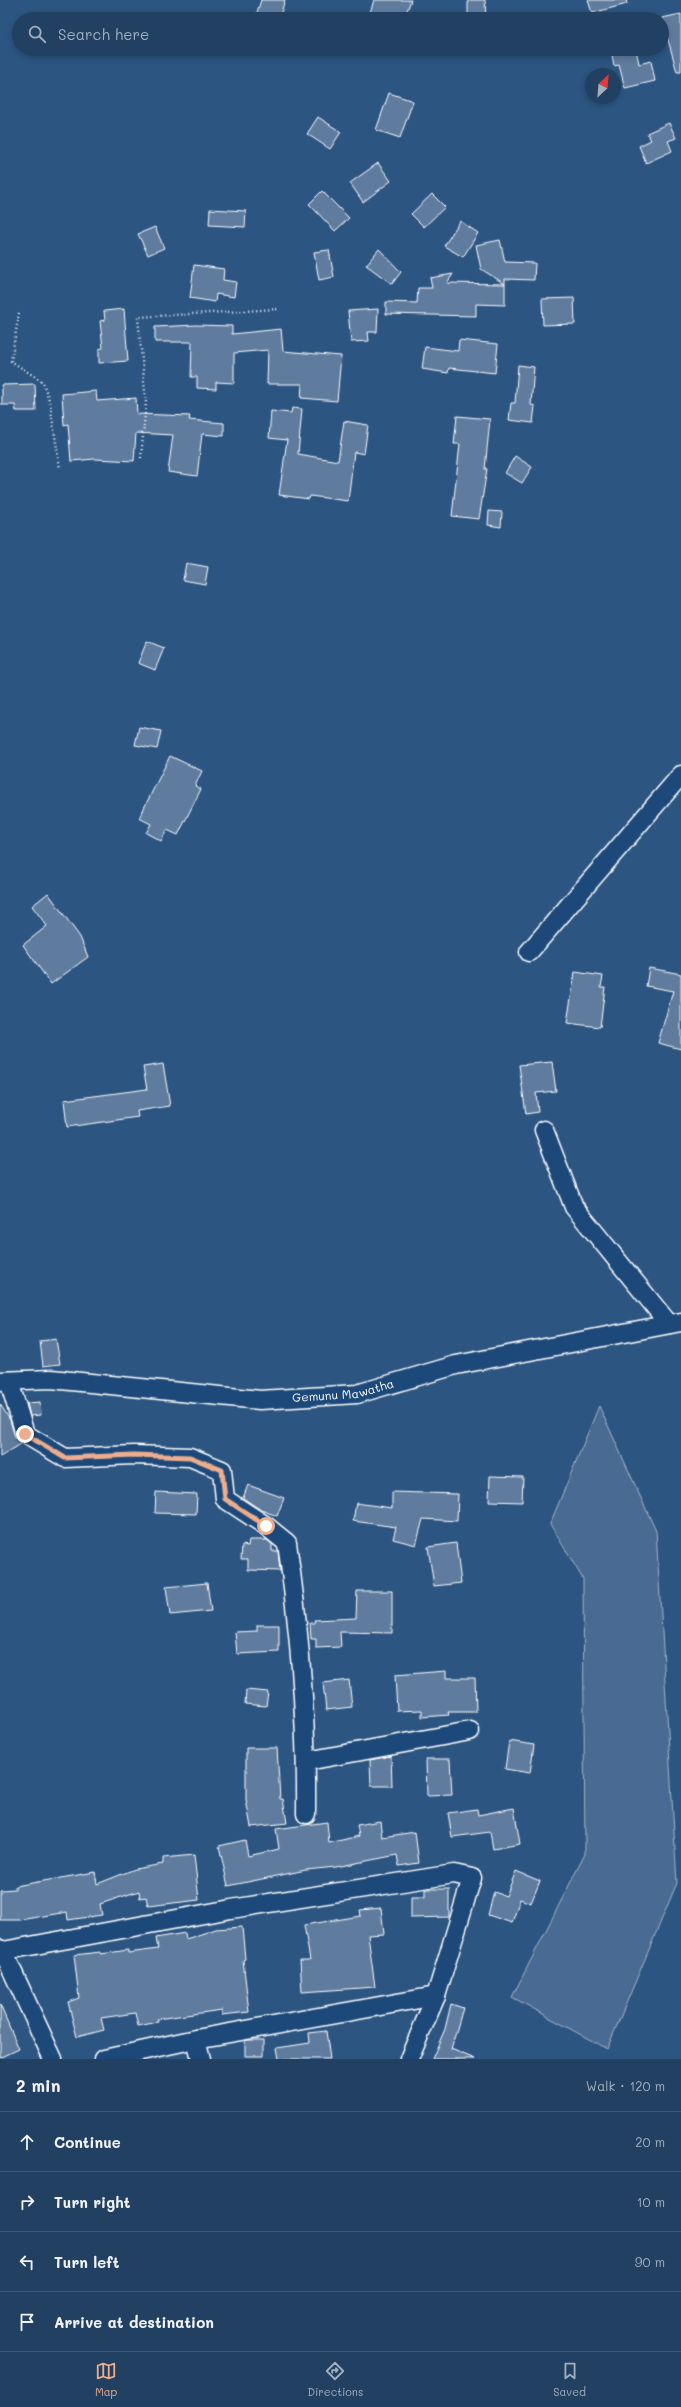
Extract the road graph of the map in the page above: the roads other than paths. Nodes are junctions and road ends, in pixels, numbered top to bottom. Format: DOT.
graph roads {
  1 [pos="681,775"];
  2 [pos="530,952"];
  3 [pos="544,1130"];
  4 [pos="675,1323"];
  5 [pos="4,1381"];
  6 [pos="470,1730"];
  7 [pos="307,1761"];
  8 [pos="306,1814"];
  9 [pos="2,1950"];
  10 [pos="436,1996"];
  11 [pos="196,2039"];
  12 [pos="54,2059"];
  13 [pos="104,2059"];
  14 [pos="201,2059"];
  15 [pos="409,2059"];
  1 -- 2 [label="street"];
  3 -- 4 [label="street"];
  4 -- 5 [label="street, Gemunu Mawatha"];
  5 -- 7 [label="street"];
  6 -- 7 [label="street"];
  7 -- 8 [label="street"];
  9 -- 10 [label="street"];
  9 -- 12 [label="street"];
  10 -- 11 [label="street"];
  10 -- 15 [label="street"];
  11 -- 13 [label="street"];
  11 -- 14 [label="street"];
}
